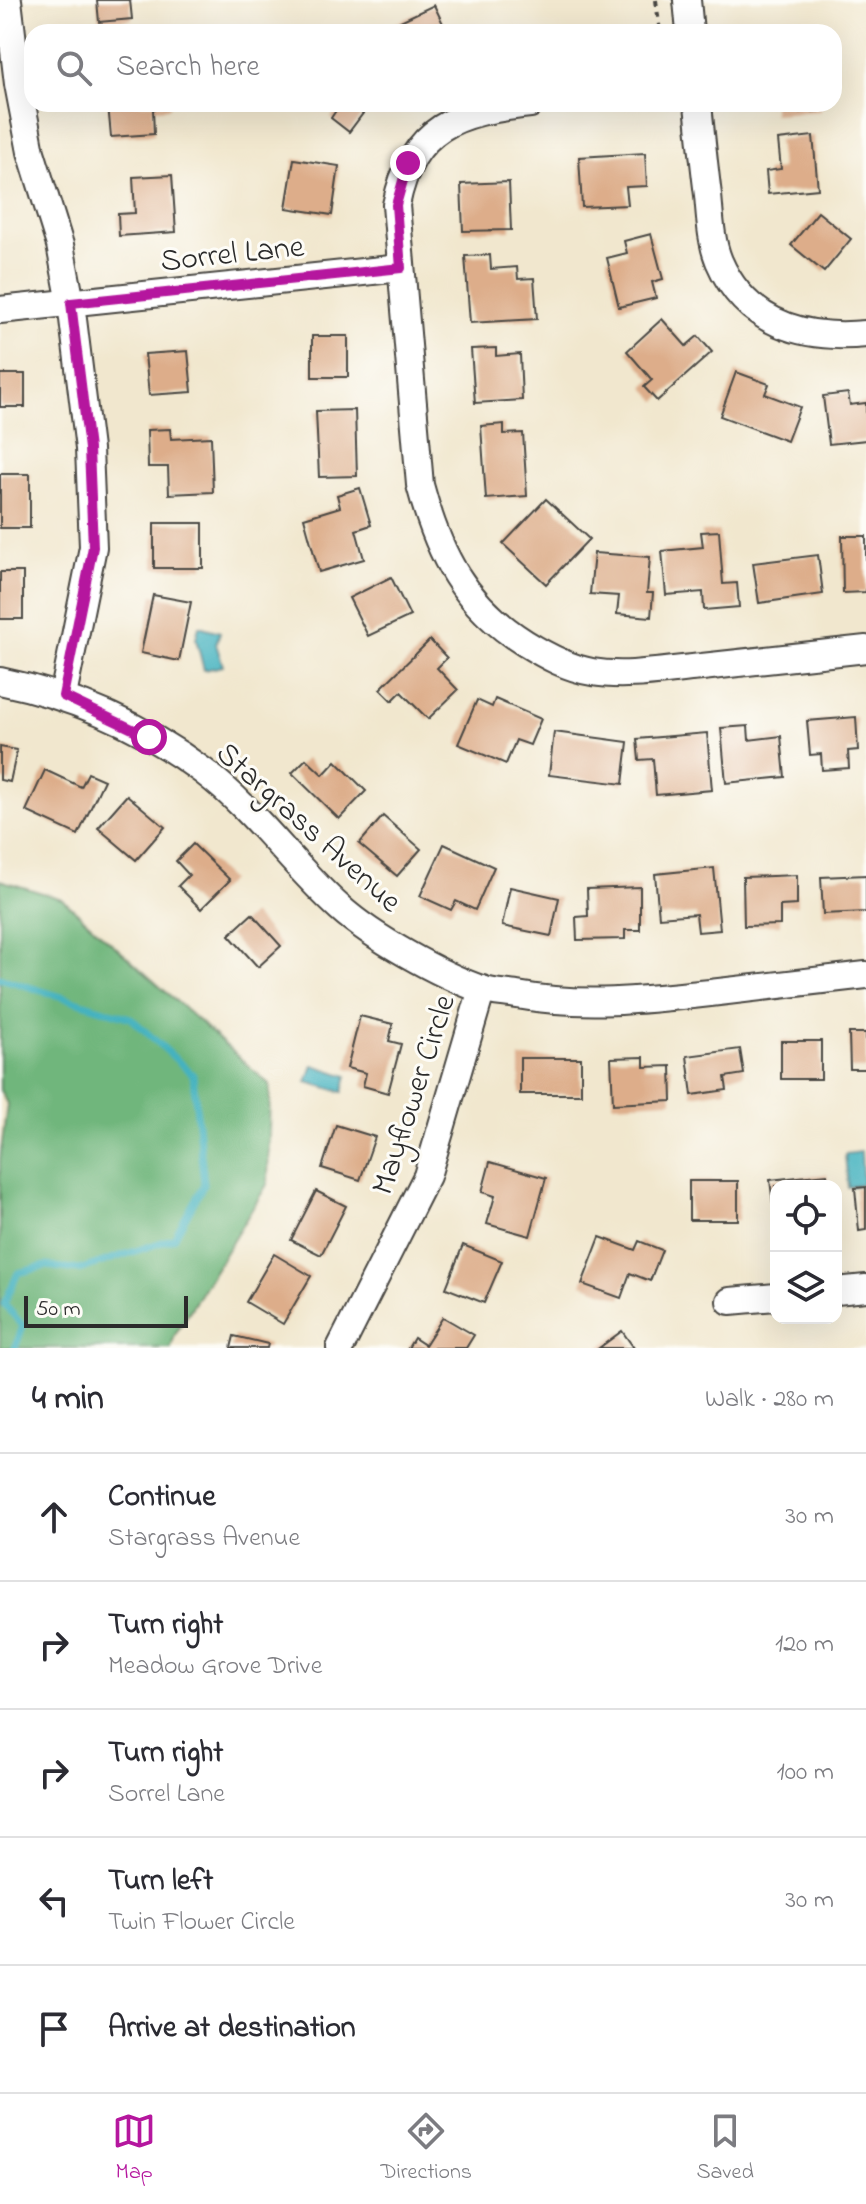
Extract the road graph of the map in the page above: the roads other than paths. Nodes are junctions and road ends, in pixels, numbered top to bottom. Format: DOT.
graph roads {
  1 [pos="8,0"];
  2 [pos="687,0"];
  3 [pos="689,24"];
  4 [pos="478,112"];
  5 [pos="699,112"];
  6 [pos="401,268"];
  7 [pos="71,303"];
  8 [pos="0,310"];
  9 [pos="866,334"];
  10 [pos="866,649"];
  11 [pos="0,681"];
  12 [pos="63,696"];
  13 [pos="866,975"];
  14 [pos="482,989"];
  15 [pos="866,1288"];
  16 [pos="842,1290"];
  17 [pos="770,1298"];
  18 [pos="730,1301"];
  19 [pos="340,1348"];
  1 -- 7 [label="street"];
  2 -- 3 [label="street"];
  4 -- 6 [label="street"];
  5 -- 9 [label="street"];
  6 -- 7 [label="street, Sorrel Lane"];
  6 -- 10 [label="street"];
  7 -- 8 [label="street, Sorrel Lane"];
  7 -- 12 [label="street"];
  11 -- 12 [label="street, Stargrass Avenue"];
  12 -- 14 [label="street, Stargrass Avenue"];
  13 -- 14 [label="street, Stargrass Avenue"];
  14 -- 19 [label="street, Mayflower Circle"];
  15 -- 16 [label="street"];
  17 -- 18 [label="street"];
}
